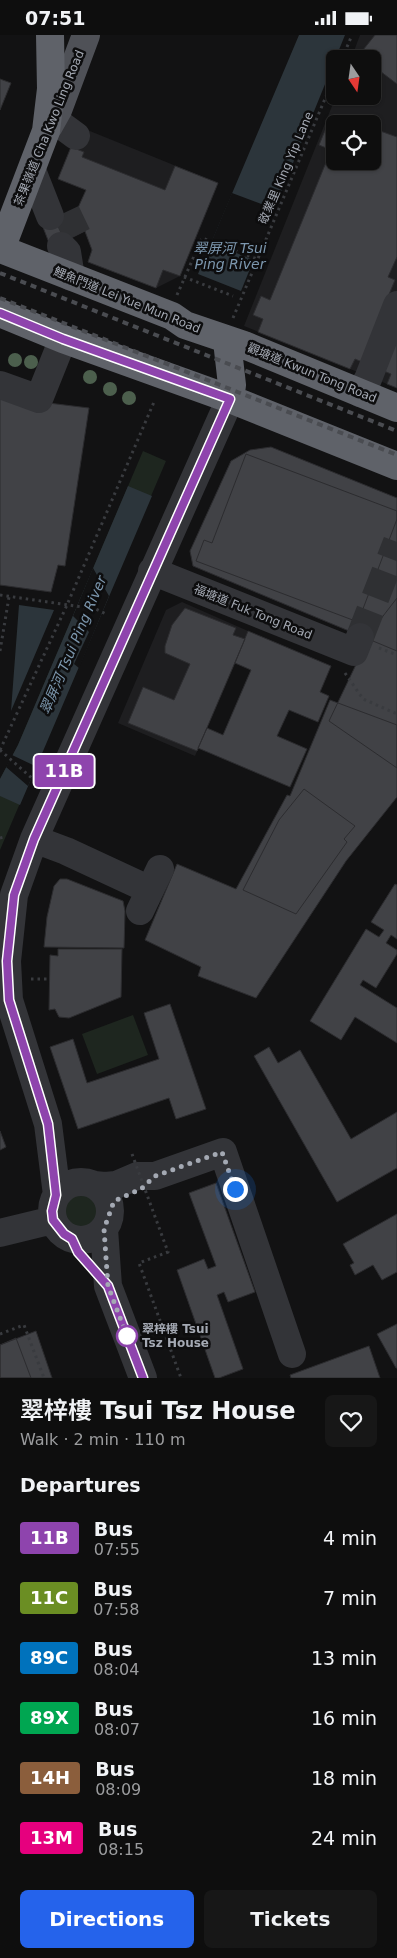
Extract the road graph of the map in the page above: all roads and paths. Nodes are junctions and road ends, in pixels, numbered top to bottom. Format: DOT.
graph roads {
  1 [pos="50,35"];
  2 [pos="86,35"];
  3 [pos="352,35"];
  4 [pos="346,50"];
  5 [pos="326,96"];
  6 [pos="49,125"];
  7 [pos="76,135"];
  8 [pos="32,170"];
  9 [pos="63,235"];
  10 [pos="243,245"];
  11 [pos="1,249"];
  12 [pos="260,252"];
  13 [pos="257,259"];
  14 [pos="184,277"];
  15 [pos="233,296"];
  16 [pos="175,301"];
  17 [pos="397,305"];
  18 [pos="0,313"];
  19 [pos="229,332"];
  20 [pos="63,339"];
  21 [pos="0,385"];
  22 [pos="360,393"];
  23 [pos="230,399"];
  24 [pos="154,402"];
  25 [pos="397,408"];
  26 [pos="397,466"];
  27 [pos="152,571"];
  28 [pos="0,595"];
  29 [pos="9,597"];
  30 [pos="67,605"];
  31 [pos="108,615"];
  32 [pos="0,651"];
  33 [pos="352,653"];
  34 [pos="397,714"];
  35 [pos="0,750"];
  36 [pos="34,780"];
  37 [pos="34,839"];
  38 [pos="8,886"];
  39 [pos="150,890"];
  40 [pos="31,979"];
  41 [pos="49,979"];
  42 [pos="48,1124"];
  43 [pos="132,1154"];
  44 [pos="155,1176"];
  45 [pos="90,1183"];
  46 [pos="55,1207"];
  47 [pos="107,1221"];
  48 [pos="0,1233"];
  49 [pos="72,1239"];
  50 [pos="108,1286"];
  51 [pos="0,1334"];
  52 [pos="292,1354"];
  53 [pos="44,1378"];
  54 [pos="143,1378"];
  55 [pos="182,1378"];
  1 -- 6 [label="highway"];
  2 -- 6 [label="main road, 茶果嶺道 Cha Kwo Ling Road"];
  3 -- 4 [label="path"];
  5 -- 12 [label="path, 敬業里 King Yip Lane"];
  6 -- 7 [label="street"];
  6 -- 8 [label="highway, 茶果嶺道 Cha Kwo Ling Road"];
  8 -- 9 [label="street"];
  8 -- 11 [label="highway, 茶果嶺道 Cha Kwo Ling Road"];
  9 -- 11 [label="highway, 鯉魚門道 Lei Yue Mun Road"];
  9 -- 19 [label="highway, 鯉魚門道 Lei Yue Mun Road"];
  10 -- 12 [label="path"];
  12 -- 13 [label="path, 敬業里 King Yip Lane"];
  13 -- 14 [label="path"];
  13 -- 19 [label="path, 敬業里 King Yip Lane"];
  14 -- 15 [label="path"];
  14 -- 16 [label="path"];
  17 -- 22 [label="street"];
  18 -- 20 [label="highway"];
  19 -- 22 [label="highway, 觀塘道 Kwun Tong Road"];
  19 -- 23 [label="highway"];
  20 -- 21 [label="street"];
  20 -- 23 [label="highway"];
  22 -- 25 [label="highway, 觀塘道 Kwun Tong Road"];
  23 -- 26 [label="highway"];
  23 -- 27 [label="street"];
  24 -- 30 [label="path"];
  27 -- 33 [label="street, 福塘道 Fuk Tong Road"];
  27 -- 37 [label="street"];
  28 -- 29 [label="path"];
  29 -- 30 [label="path"];
  29 -- 32 [label="path"];
  30 -- 31 [label="path"];
  30 -- 35 [label="path"];
  33 -- 34 [label="path"];
  35 -- 36 [label="path"];
  37 -- 38 [label="street"];
  37 -- 39 [label="street"];
  38 -- 42 [label="street"];
  40 -- 41 [label="path"];
  42 -- 45 [label="street"];
  42 -- 46 [label="street"];
  43 -- 55 [label="path, bridge"];
  44 -- 45 [label="street"];
  44 -- 47 [label="street"];
  44 -- 52 [label="street"];
  45 -- 46 [label="street"];
  45 -- 47 [label="street"];
  46 -- 48 [label="street"];
  46 -- 49 [label="street"];
  47 -- 49 [label="street"];
  47 -- 50 [label="street"];
  49 -- 50 [label="street"];
  50 -- 54 [label="street"];
  51 -- 53 [label="path"];
}
